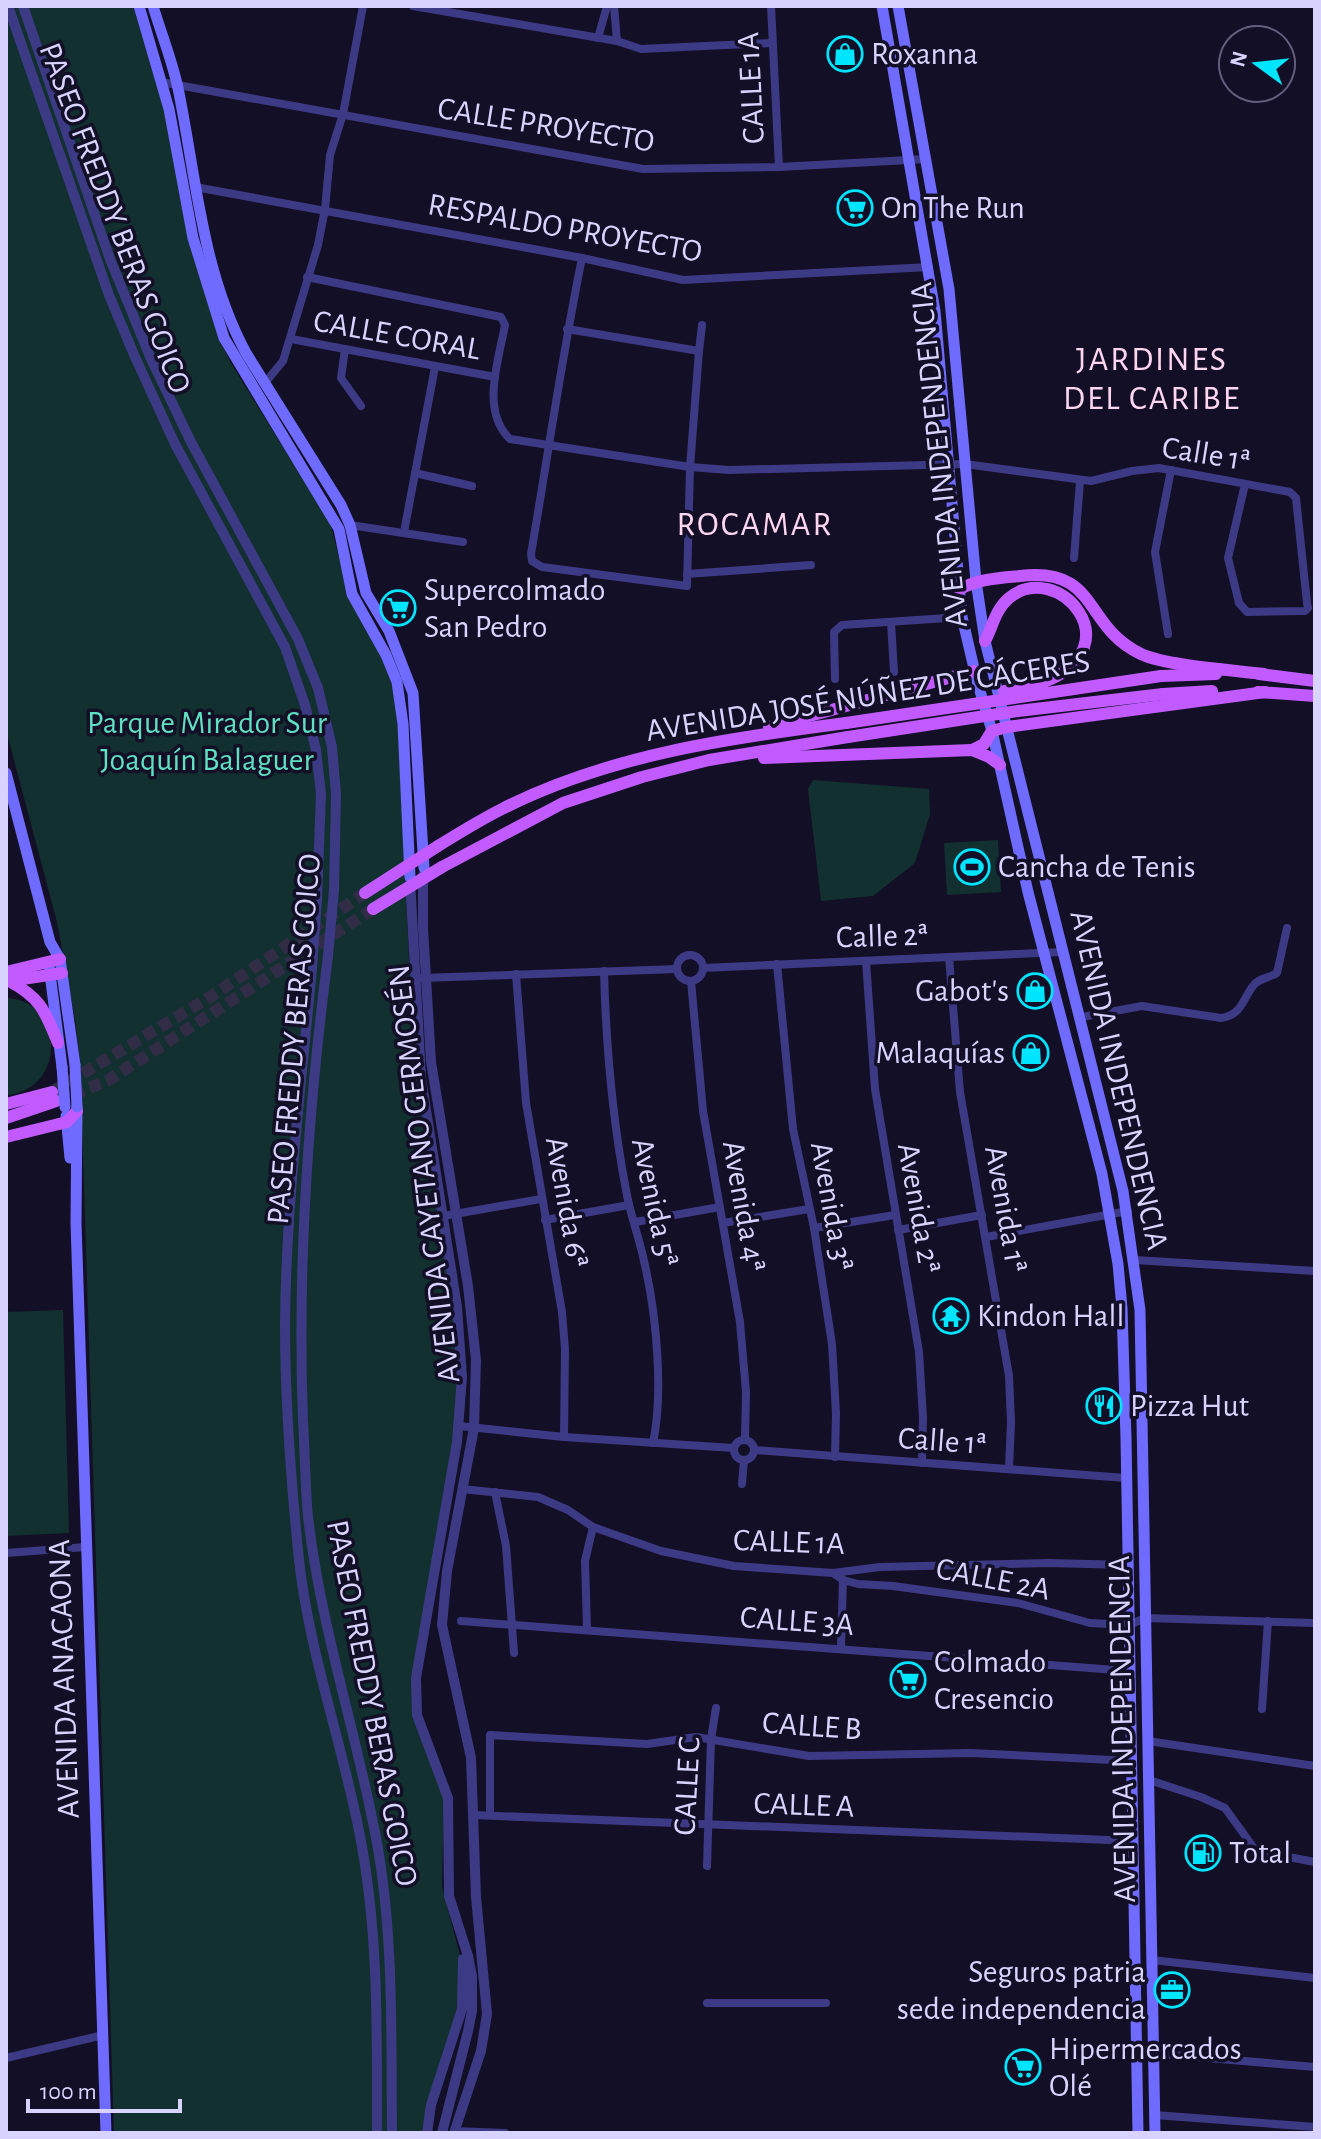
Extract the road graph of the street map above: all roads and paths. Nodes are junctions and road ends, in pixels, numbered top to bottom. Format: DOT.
graph roads {
  1 [pos="8,6"];
  2 [pos="23,6"];
  3 [pos="139,6"];
  4 [pos="153,6"];
  5 [pos="363,6"];
  6 [pos="413,6"];
  7 [pos="607,6"];
  8 [pos="614,6"];
  9 [pos="771,6"];
  10 [pos="882,6"];
  11 [pos="898,6"];
  12 [pos="598,38"];
  13 [pos="617,41"];
  14 [pos="772,43"];
  15 [pos="161,82"];
  16 [pos="177,85"];
  17 [pos="57,105"];
  18 [pos="44,110"];
  19 [pos="343,114"];
  20 [pos="927,159"];
  21 [pos="910,161"];
  22 [pos="779,167"];
  23 [pos="195,187"];
  24 [pos="325,209"];
  25 [pos="582,258"];
  26 [pos="929,267"];
  27 [pos="307,277"];
  28 [pos="702,325"];
  29 [pos="567,329"];
  30 [pos="291,339"];
  31 [pos="938,345"];
  32 [pos="953,345"];
  33 [pos="345,349"];
  34 [pos="699,351"];
  35 [pos="435,367"];
  36 [pos="495,377"];
  37 [pos="265,383"];
  38 [pos="253,390"];
  39 [pos="361,406"];
  40 [pos="549,447"];
  41 [pos="949,464"];
  42 [pos="965,464"];
  43 [pos="690,467"];
  44 [pos="1171,470"];
  45 [pos="415,473"];
  46 [pos="1080,481"];
  47 [pos="1245,484"];
  48 [pos="472,486"];
  49 [pos="350,525"];
  50 [pos="404,532"];
  51 [pos="463,542"];
  52 [pos="1074,558"];
  53 [pos="811,565"];
  54 [pos="687,574"];
  55 [pos="976,581"];
  56 [pos="960,589"];
  57 [pos="962,617"];
  58 [pos="891,622"];
  59 [pos="1168,634"];
  60 [pos="985,641"];
  61 [pos="974,671"];
  62 [pos="894,672"];
  63 [pos="1264,674"];
  64 [pos="835,679"];
  65 [pos="1315,681"];
  66 [pos="1265,692"];
  67 [pos="1315,696"];
  68 [pos="915,710"];
  69 [pos="1007,727"];
  70 [pos="992,731"];
  71 [pos="712,742"];
  72 [pos="972,750"];
  73 [pos="709,760"];
  74 [pos="1000,765"];
  75 [pos="6,773"];
  76 [pos="1035,844"];
  77 [pos="1018,848"];
  78 [pos="424,868"];
  79 [pos="410,877"];
  80 [pos="365,893"];
  81 [pos="373,909"];
  82 [pos="1287,928"];
  83 [pos="1063,952"];
  84 [pos="1045,953"];
  85 [pos="949,957"];
  86 [pos="866,961"];
  87 [pos="777,964"];
  88 [pos="55,967"];
  89 [pos="703,968"];
  90 [pos="677,969"];
  91 [pos="604,971"];
  92 [pos="516,974"];
  93 [pos="420,978"];
  94 [pos="7,979"];
  95 [pos="691,981"];
  96 [pos="1082,1017"];
  97 [pos="58,1043"];
  98 [pos="9,1103"];
  99 [pos="66,1104"];
  100 [pos="6,1118"];
  101 [pos="67,1122"];
  102 [pos="6,1137"];
  103 [pos="541,1199"];
  104 [pos="629,1205"];
  105 [pos="720,1207"];
  106 [pos="809,1209"];
  107 [pos="1128,1211"];
  108 [pos="456,1214"];
  109 [pos="1110,1214"];
  110 [pos="895,1215"];
  111 [pos="982,1215"];
  112 [pos="443,1216"];
  113 [pos="545,1220"];
  114 [pos="635,1222"];
  115 [pos="76,1223"];
  116 [pos="723,1223"];
  117 [pos="814,1228"];
  118 [pos="898,1230"];
  119 [pos="986,1237"];
  120 [pos="1135,1260"];
  121 [pos="1315,1271"];
  122 [pos="459,1426"];
  123 [pos="474,1428"];
  124 [pos="564,1437"];
  125 [pos="745,1440"];
  126 [pos="653,1443"];
  127 [pos="734,1448"];
  128 [pos="754,1450"];
  129 [pos="835,1457"];
  130 [pos="744,1460"];
  131 [pos="922,1463"];
  132 [pos="1009,1469"];
  133 [pos="1126,1478"];
  134 [pos="742,1484"];
  135 [pos="462,1489"];
  136 [pos="495,1492"];
  137 [pos="593,1527"];
  138 [pos="86,1547"];
  139 [pos="6,1553"];
  140 [pos="1128,1565"];
  141 [pos="833,1573"];
  142 [pos="843,1580"];
  143 [pos="1145,1618"];
  144 [pos="461,1621"];
  145 [pos="1268,1621"];
  146 [pos="1315,1623"];
  147 [pos="511,1624"];
  148 [pos="1129,1625"];
  149 [pos="587,1629"];
  150 [pos="841,1648"];
  151 [pos="514,1653"];
  152 [pos="1130,1671"];
  153 [pos="716,1708"];
  154 [pos="1262,1709"];
  155 [pos="711,1739"];
  156 [pos="1148,1741"];
  157 [pos="1132,1761"];
  158 [pos="1315,1766"];
  159 [pos="1149,1780"];
  160 [pos="473,1815"];
  161 [pos="490,1815"];
  162 [pos="1133,1818"];
  163 [pos="1149,1818"];
  164 [pos="708,1825"];
  165 [pos="1134,1841"];
  166 [pos="1315,1862"];
  167 [pos="707,1866"];
  168 [pos="1135,1909"];
  169 [pos="1151,1909"];
  170 [pos="462,1937"];
  171 [pos="1152,1960"];
  172 [pos="1315,1978"];
  173 [pos="707,2003"];
  174 [pos="826,2003"];
  175 [pos="103,2035"];
  176 [pos="1137,2052"];
  177 [pos="1154,2053"];
  178 [pos="6,2058"];
  179 [pos="1315,2067"];
  180 [pos="1155,2115"];
  181 [pos="1315,2127"];
  182 [pos="454,2132"];
  183 [pos="106,2133"];
  184 [pos="377,2133"];
  185 [pos="392,2133"];
  186 [pos="427,2133"];
  187 [pos="442,2133"];
  188 [pos="505,2133"];
  189 [pos="1138,2133"];
  190 [pos="1155,2133"];
  1 -- 18 [label="street, PASEO FREDDY BERAS GOICO"];
  2 -- 17 [label="street, PASEO FREDDY BERAS GOICO"];
  3 -- 15 [label="main road"];
  4 -- 16 [label="main road"];
  5 -- 19 [label="street"];
  6 -- 12 [label="street"];
  7 -- 12 [label="street"];
  8 -- 13 [label="street"];
  9 -- 14 [label="street, CALLE 1A"];
  10 -- 21 [label="main road, AVENIDA INDEPENDENCIA"];
  11 -- 20 [label="main road, AVENIDA INDEPENDENCIA"];
  12 -- 13 [label="street"];
  13 -- 14 [label="street"];
  14 -- 22 [label="street, CALLE 1A"];
  15 -- 16 [label="street, CALLE PROYECTO"];
  15 -- 38 [label="main road"];
  16 -- 19 [label="street, CALLE PROYECTO"];
  16 -- 23 [label="main road"];
  17 -- 18 [label="street"];
  17 -- 185 [label="street, PASEO FREDDY BERAS GOICO, bridge"];
  18 -- 184 [label="street, PASEO FREDDY BERAS GOICO, bridge"];
  19 -- 22 [label="street, CALLE PROYECTO"];
  19 -- 24 [label="street"];
  20 -- 21 [label="street, CALLE PROYECTO"];
  20 -- 32 [label="main road, AVENIDA INDEPENDENCIA"];
  21 -- 22 [label="street, CALLE PROYECTO"];
  21 -- 26 [label="main road, AVENIDA INDEPENDENCIA"];
  23 -- 24 [label="street, RESPALDO PROYECTO"];
  23 -- 37 [label="main road"];
  24 -- 25 [label="street, RESPALDO PROYECTO"];
  24 -- 27 [label="street"];
  25 -- 26 [label="street, RESPALDO PROYECTO"];
  25 -- 29 [label="street"];
  26 -- 31 [label="main road, AVENIDA INDEPENDENCIA"];
  27 -- 30 [label="street"];
  27 -- 36 [label="street"];
  28 -- 34 [label="street"];
  29 -- 34 [label="street"];
  29 -- 40 [label="street"];
  30 -- 33 [label="street, CALLE CORAL"];
  30 -- 37 [label="street"];
  31 -- 32 [label="main road"];
  31 -- 41 [label="main road, AVENIDA INDEPENDENCIA"];
  32 -- 42 [label="main road, AVENIDA INDEPENDENCIA"];
  33 -- 35 [label="street, CALLE CORAL"];
  33 -- 39 [label="street"];
  34 -- 43 [label="street"];
  35 -- 36 [label="street, CALLE CORAL"];
  35 -- 45 [label="street"];
  36 -- 40 [label="street, Calle 1ª"];
  37 -- 38 [label="street"];
  37 -- 49 [label="main road"];
  38 -- 79 [label="main road"];
  40 -- 43 [label="street, Calle 1ª"];
  40 -- 54 [label="street"];
  41 -- 42 [label="street, Calle 1ª"];
  41 -- 43 [label="street, Calle 1ª"];
  41 -- 56 [label="main road, AVENIDA INDEPENDENCIA"];
  42 -- 46 [label="street, Calle 1ª"];
  42 -- 55 [label="main road, AVENIDA INDEPENDENCIA"];
  43 -- 54 [label="street"];
  44 -- 46 [label="street, Calle 1ª"];
  44 -- 47 [label="street, Calle 1ª"];
  44 -- 59 [label="street"];
  45 -- 48 [label="street"];
  45 -- 50 [label="street"];
  46 -- 52 [label="street"];
  47 -- 47 [label="street, Calle 1ª"];
  49 -- 50 [label="street"];
  49 -- 78 [label="main road"];
  50 -- 51 [label="street"];
  53 -- 54 [label="street"];
  55 -- 56 [label="main road"];
  55 -- 60 [label="main road, AVENIDA INDEPENDENCIA"];
  55 -- 63 [label="main road"];
  56 -- 57 [label="main road, AVENIDA INDEPENDENCIA"];
  57 -- 58 [label="street"];
  57 -- 61 [label="main road, AVENIDA INDEPENDENCIA"];
  58 -- 62 [label="street"];
  58 -- 64 [label="street"];
  60 -- 68 [label="main road, bridge"];
  60 -- 69 [label="main road, AVENIDA INDEPENDENCIA"];
  61 -- 70 [label="main road, AVENIDA INDEPENDENCIA"];
  61 -- 71 [label="main road"];
  63 -- 65 [label="main road, AVENIDA JOSÉ NÚÑEZ DE CÁCERES"];
  63 -- 68 [label="main road, AVENIDA JOSÉ NÚÑEZ DE CÁCERES, bridge"];
  66 -- 67 [label="main road, AVENIDA JOSÉ NÚÑEZ DE CÁCERES"];
  66 -- 69 [label="main road"];
  66 -- 73 [label="main road, AVENIDA JOSÉ NÚÑEZ DE CÁCERES, bridge"];
  68 -- 71 [label="main road, AVENIDA JOSÉ NÚÑEZ DE CÁCERES, bridge"];
  69 -- 70 [label="main road"];
  69 -- 76 [label="main road, AVENIDA INDEPENDENCIA"];
  70 -- 72 [label="main road"];
  70 -- 74 [label="main road, AVENIDA INDEPENDENCIA"];
  71 -- 80 [label="main road, AVENIDA JOSÉ NÚÑEZ DE CÁCERES, bridge"];
  72 -- 73 [label="main road"];
  72 -- 74 [label="main road"];
  73 -- 81 [label="main road, AVENIDA JOSÉ NÚÑEZ DE CÁCERES, bridge"];
  74 -- 77 [label="main road, AVENIDA INDEPENDENCIA"];
  75 -- 88 [label="main road, AVENIDA ANACAONA"];
  76 -- 77 [label="main road"];
  76 -- 83 [label="main road, AVENIDA INDEPENDENCIA"];
  77 -- 84 [label="main road, AVENIDA INDEPENDENCIA"];
  78 -- 93 [label="street, AVENIDA CAYETANO GERMOSÉN"];
  79 -- 93 [label="street, AVENIDA CAYETANO GERMOSÉN"];
  82 -- 96 [label="street"];
  83 -- 84 [label="street, Calle 2ª"];
  83 -- 96 [label="main road, AVENIDA INDEPENDENCIA"];
  84 -- 85 [label="street, Calle 2ª"];
  84 -- 109 [label="main road, AVENIDA INDEPENDENCIA"];
  85 -- 86 [label="street, Calle 2ª"];
  85 -- 111 [label="street, Avenida 1ª"];
  86 -- 87 [label="street, Calle 2ª"];
  86 -- 110 [label="street, Avenida 2ª"];
  87 -- 89 [label="street, Calle 2ª"];
  87 -- 106 [label="street, Avenida 3ª"];
  88 -- 94 [label="main road"];
  88 -- 97 [label="main road, AVENIDA ANACAONA"];
  88 -- 99 [label="main road, AVENIDA ANACAONA, bridge"];
  89 -- 90 [label="street"];
  89 -- 95 [label="street"];
  90 -- 91 [label="street"];
  90 -- 95 [label="street"];
  91 -- 92 [label="street"];
  91 -- 104 [label="street, Avenida 5ª"];
  92 -- 93 [label="street"];
  92 -- 103 [label="street, Avenida 6ª"];
  93 -- 108 [label="street, AVENIDA CAYETANO GERMOSÉN"];
  93 -- 112 [label="street, AVENIDA CAYETANO GERMOSÉN"];
  94 -- 97 [label="main road"];
  95 -- 105 [label="street, Avenida 4ª"];
  96 -- 107 [label="main road, AVENIDA INDEPENDENCIA"];
  97 -- 99 [label="main road, AVENIDA ANACAONA, bridge"];
  98 -- 99 [label="main road"];
  99 -- 100 [label="main road"];
  99 -- 101 [label="main road"];
  99 -- 115 [label="main road, AVENIDA ANACAONA"];
  101 -- 102 [label="main road"];
  101 -- 115 [label="main road, AVENIDA ANACAONA"];
  103 -- 108 [label="street"];
  103 -- 113 [label="street, Avenida 6ª"];
  104 -- 113 [label="street"];
  104 -- 114 [label="street, Avenida 5ª"];
  105 -- 114 [label="street"];
  105 -- 116 [label="street, Avenida 4ª"];
  106 -- 116 [label="street"];
  106 -- 117 [label="street, Avenida 3ª"];
  107 -- 109 [label="street"];
  107 -- 120 [label="main road, AVENIDA INDEPENDENCIA"];
  108 -- 112 [label="street"];
  108 -- 123 [label="street, AVENIDA CAYETANO GERMOSÉN"];
  109 -- 119 [label="street"];
  109 -- 133 [label="main road, AVENIDA INDEPENDENCIA"];
  110 -- 117 [label="street"];
  110 -- 118 [label="street, Avenida 2ª"];
  111 -- 118 [label="street"];
  111 -- 119 [label="street, Avenida 1ª"];
  112 -- 122 [label="street, AVENIDA CAYETANO GERMOSÉN"];
  113 -- 124 [label="street, Avenida 6ª"];
  114 -- 126 [label="street, Avenida 5ª"];
  115 -- 138 [label="main road, AVENIDA ANACAONA"];
  116 -- 125 [label="street, Avenida 4ª"];
  117 -- 129 [label="street, Avenida 3ª"];
  118 -- 131 [label="street, Avenida 2ª"];
  119 -- 132 [label="street, Avenida 1ª"];
  120 -- 121 [label="street"];
  120 -- 143 [label="main road, AVENIDA INDEPENDENCIA"];
  122 -- 123 [label="street"];
  122 -- 170 [label="street, AVENIDA CAYETANO GERMOSÉN"];
  123 -- 124 [label="street"];
  123 -- 135 [label="street, AVENIDA CAYETANO GERMOSÉN"];
  124 -- 126 [label="street"];
  125 -- 127 [label="street"];
  125 -- 128 [label="street"];
  126 -- 127 [label="street"];
  127 -- 130 [label="street"];
  128 -- 129 [label="street, Calle 1ª"];
  128 -- 130 [label="street"];
  129 -- 131 [label="street, Calle 1ª"];
  130 -- 134 [label="street"];
  131 -- 132 [label="street, Calle 1ª"];
  132 -- 133 [label="street, Calle 1ª"];
  133 -- 140 [label="main road, AVENIDA INDEPENDENCIA"];
  135 -- 136 [label="street, CALLE 1A"];
  135 -- 160 [label="street, AVENIDA CAYETANO GERMOSÉN"];
  136 -- 137 [label="street, CALLE 1A"];
  136 -- 147 [label="street"];
  137 -- 141 [label="street, CALLE 1A"];
  137 -- 149 [label="street"];
  138 -- 139 [label="street"];
  138 -- 175 [label="main road, AVENIDA ANACAONA"];
  140 -- 141 [label="street, CALLE 1A"];
  140 -- 148 [label="main road, AVENIDA INDEPENDENCIA"];
  141 -- 142 [label="street, CALLE 2A"];
  142 -- 148 [label="street, CALLE 2A"];
  142 -- 150 [label="street"];
  143 -- 145 [label="street"];
  143 -- 148 [label="street"];
  143 -- 156 [label="main road, AVENIDA INDEPENDENCIA"];
  144 -- 147 [label="street, CALLE 3A"];
  145 -- 146 [label="street"];
  145 -- 154 [label="street"];
  147 -- 149 [label="street, CALLE 3A"];
  147 -- 151 [label="street"];
  148 -- 152 [label="main road, AVENIDA INDEPENDENCIA"];
  149 -- 150 [label="street, CALLE 3A"];
  150 -- 152 [label="street, CALLE 3A"];
  152 -- 157 [label="main road, AVENIDA INDEPENDENCIA"];
  153 -- 155 [label="street, CALLE C"];
  155 -- 157 [label="street, CALLE B"];
  155 -- 161 [label="street, CALLE B"];
  155 -- 164 [label="street, CALLE C"];
  156 -- 158 [label="street"];
  156 -- 159 [label="main road, AVENIDA INDEPENDENCIA"];
  157 -- 162 [label="main road, AVENIDA INDEPENDENCIA"];
  159 -- 163 [label="main road, AVENIDA INDEPENDENCIA"];
  159 -- 166 [label="street"];
  160 -- 161 [label="street, CALLE A"];
  160 -- 182 [label="street, AVENIDA CAYETANO GERMOSÉN"];
  161 -- 164 [label="street, CALLE A"];
  162 -- 163 [label="main road"];
  162 -- 165 [label="main road, AVENIDA INDEPENDENCIA"];
  163 -- 169 [label="main road, AVENIDA INDEPENDENCIA"];
  164 -- 165 [label="street, CALLE A"];
  164 -- 167 [label="street, CALLE C"];
  165 -- 168 [label="main road, AVENIDA INDEPENDENCIA"];
  168 -- 169 [label="main road"];
  168 -- 176 [label="main road, AVENIDA INDEPENDENCIA"];
  169 -- 171 [label="main road, AVENIDA INDEPENDENCIA"];
  170 -- 186 [label="street, AVENIDA CAYETANO GERMOSÉN"];
  170 -- 187 [label="street, AVENIDA CAYETANO GERMOSÉN"];
  171 -- 172 [label="street"];
  171 -- 177 [label="main road, AVENIDA INDEPENDENCIA"];
  173 -- 174 [label="street"];
  175 -- 178 [label="street"];
  175 -- 183 [label="main road, AVENIDA ANACAONA"];
  176 -- 177 [label="street"];
  176 -- 189 [label="main road, AVENIDA INDEPENDENCIA"];
  177 -- 179 [label="street"];
  177 -- 180 [label="main road, AVENIDA INDEPENDENCIA"];
  180 -- 181 [label="street"];
  180 -- 190 [label="main road, AVENIDA INDEPENDENCIA"];
  182 -- 188 [label="street"];
}
